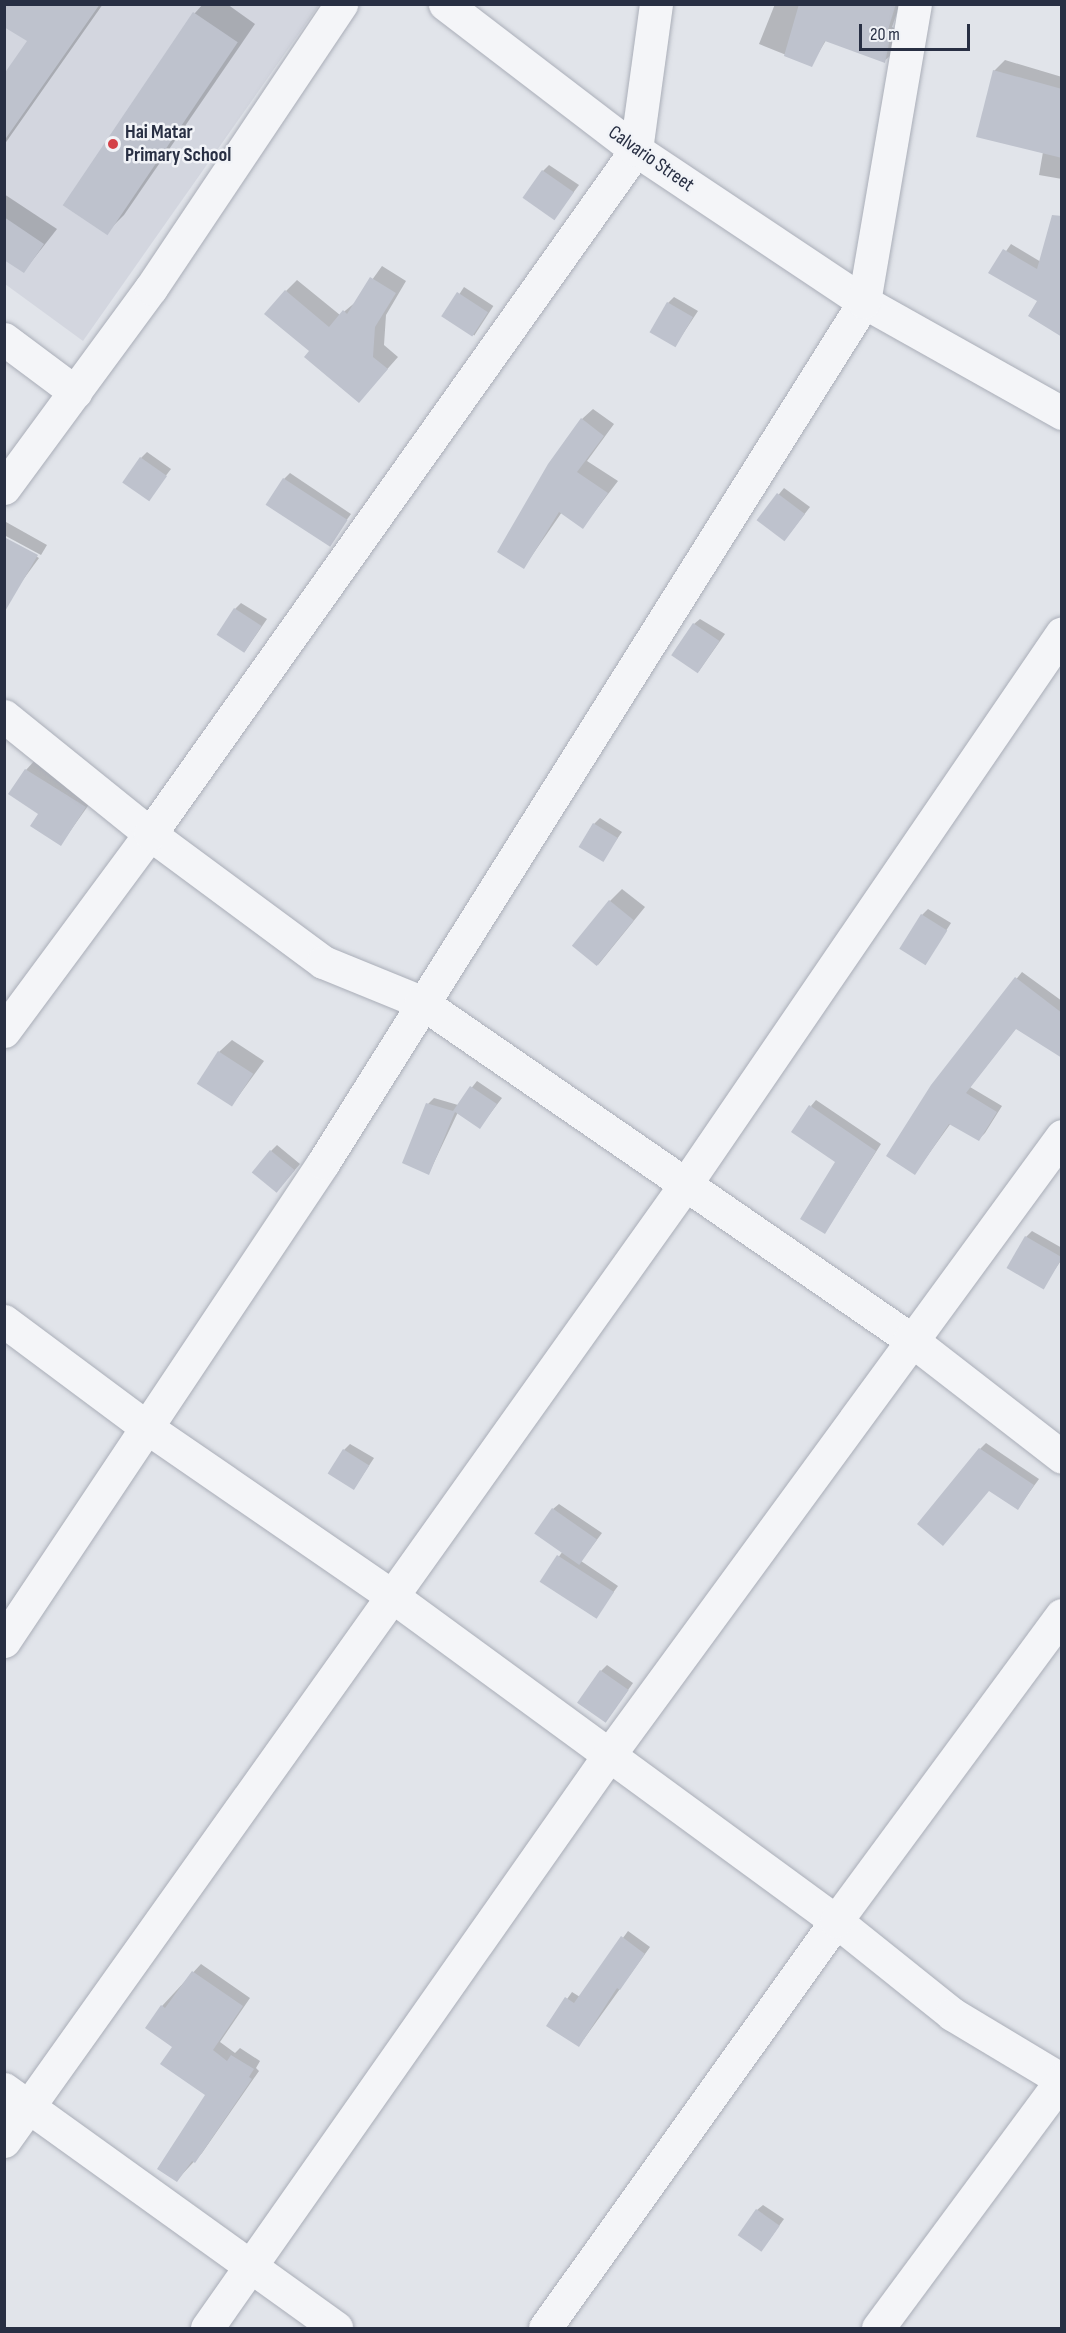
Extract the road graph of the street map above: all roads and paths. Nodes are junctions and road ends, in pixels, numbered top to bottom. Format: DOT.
graph roads {
  1 [pos="341,4"];
  2 [pos="445,4"];
  3 [pos="656,4"];
  4 [pos="915,4"];
  5 [pos="636,150"];
  6 [pos="864,302"];
  7 [pos="4,339"];
  8 [pos="75,392"];
  9 [pos="1062,413"];
  10 [pos="4,488"];
  11 [pos="1062,633"];
  12 [pos="4,716"];
  13 [pos="150,834"];
  14 [pos="421,1002"];
  15 [pos="4,1031"];
  16 [pos="1062,1136"];
  17 [pos="686,1185"];
  18 [pos="4,1321"];
  19 [pos="910,1340"];
  20 [pos="149,1429"];
  21 [pos="1062,1457"];
  22 [pos="392,1596"];
  23 [pos="1062,1615"];
  24 [pos="4,1641"];
  25 [pos="609,1755"];
  26 [pos="836,1921"];
  27 [pos="1061,2079"];
  28 [pos="17,2098"];
  29 [pos="4,2141"];
  30 [pos="252,2270"];
  31 [pos="207,2328"];
  32 [pos="336,2328"];
  33 [pos="546,2328"];
  34 [pos="879,2328"];
  1 -- 8 [label="street"];
  2 -- 5 [label="street, Calvario Street"];
  3 -- 5 [label="street"];
  4 -- 6 [label="street"];
  5 -- 6 [label="street, Calvario Street"];
  5 -- 13 [label="street"];
  6 -- 9 [label="street, Calvario Street"];
  6 -- 14 [label="street"];
  7 -- 8 [label="street"];
  8 -- 10 [label="street"];
  11 -- 17 [label="street"];
  12 -- 13 [label="street"];
  13 -- 14 [label="street"];
  13 -- 15 [label="street"];
  14 -- 17 [label="street"];
  14 -- 20 [label="street"];
  16 -- 19 [label="street"];
  17 -- 19 [label="street"];
  17 -- 22 [label="street"];
  18 -- 20 [label="street"];
  19 -- 21 [label="street"];
  19 -- 25 [label="street"];
  20 -- 22 [label="street"];
  20 -- 24 [label="street"];
  22 -- 25 [label="street"];
  22 -- 28 [label="street"];
  23 -- 26 [label="street"];
  25 -- 26 [label="street"];
  25 -- 30 [label="street"];
  26 -- 27 [label="street"];
  26 -- 33 [label="street"];
  27 -- 34 [label="street"];
  28 -- 29 [label="street"];
  28 -- 30 [label="street"];
  30 -- 31 [label="street"];
  30 -- 32 [label="street"];
}
